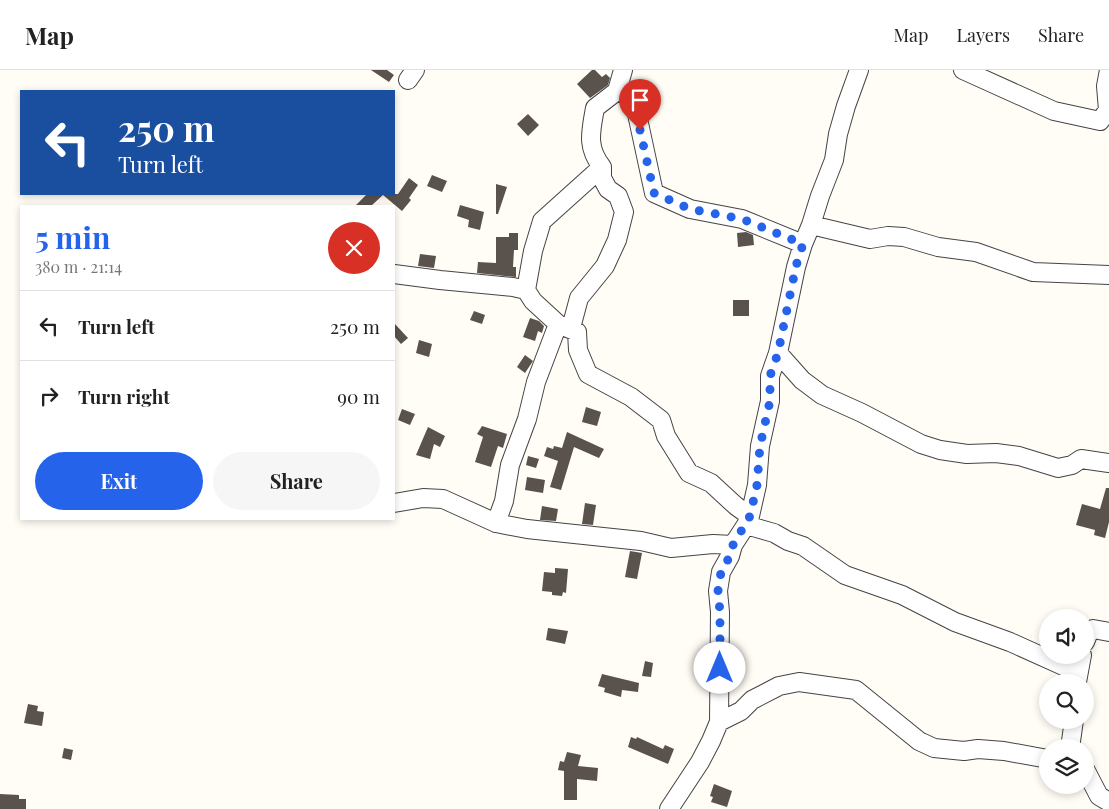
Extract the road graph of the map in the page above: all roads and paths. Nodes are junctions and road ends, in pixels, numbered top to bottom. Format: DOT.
graph roads {
  1 [pos="859,70"];
  2 [pos="963,70"];
  3 [pos="1109,70"];
  4 [pos="621,76"];
  5 [pos="602,167"];
  6 [pos="811,226"];
  7 [pos="803,244"];
  8 [pos="395,274"];
  9 [pos="1109,275"];
  10 [pos="526,290"];
  11 [pos="564,326"];
  12 [pos="778,353"];
  13 [pos="1109,463"];
  14 [pos="395,503"];
  15 [pos="748,521"];
  16 [pos="496,523"];
  17 [pos="733,545"];
  18 [pos="1094,629"];
  19 [pos="1109,632"];
  20 [pos="1074,674"];
  21 [pos="719,722"];
  22 [pos="1039,757"];
  23 [pos="1094,786"];
  24 [pos="1109,802"];
  25 [pos="669,809"];
  1 -- 6 [label="street"];
  2 -- 3 [label="street"];
  4 -- 5 [label="street"];
  4 -- 7 [label="street"];
  5 -- 10 [label="street"];
  5 -- 11 [label="street"];
  6 -- 7 [label="street"];
  6 -- 9 [label="street"];
  7 -- 12 [label="street"];
  8 -- 10 [label="street"];
  10 -- 11 [label="street"];
  11 -- 15 [label="street"];
  11 -- 16 [label="street"];
  12 -- 13 [label="street"];
  12 -- 15 [label="street"];
  14 -- 16 [label="street"];
  15 -- 17 [label="street"];
  15 -- 20 [label="street"];
  16 -- 17 [label="street"];
  17 -- 21 [label="street"];
  18 -- 19 [label="street"];
  21 -- 22 [label="street"];
  21 -- 25 [label="street"];
  23 -- 24 [label="street"];
}
